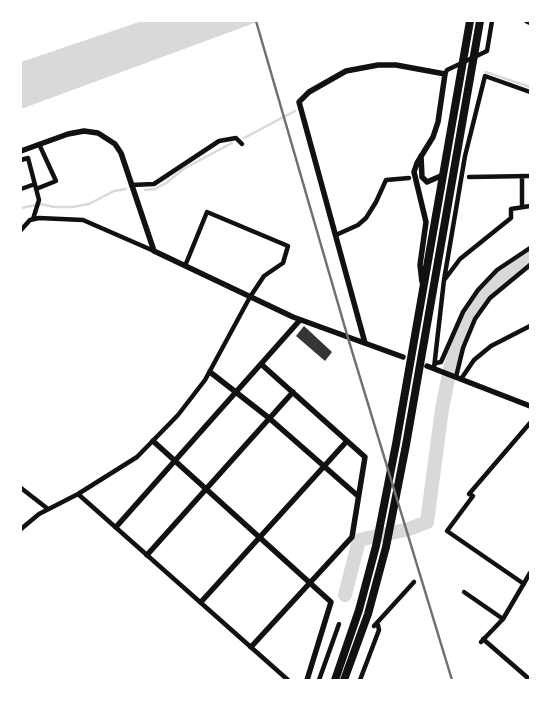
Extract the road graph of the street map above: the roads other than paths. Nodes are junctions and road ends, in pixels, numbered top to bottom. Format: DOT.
graph roads {
  1 [pos="470,21"];
  2 [pos="480,21"];
  3 [pos="492,21"];
  4 [pos="526,21"];
  5 [pos="530,23"];
  6 [pos="445,74"];
  7 [pos="530,92"];
  8 [pos="39,144"];
  9 [pos="242,144"];
  10 [pos="21,151"];
  11 [pos="421,156"];
  12 [pos="21,160"];
  13 [pos="442,175"];
  14 [pos="522,176"];
  15 [pos="530,176"];
  16 [pos="469,177"];
  17 [pos="410,178"];
  18 [pos="132,185"];
  19 [pos="36,186"];
  20 [pos="21,189"];
  21 [pos="530,206"];
  22 [pos="522,207"];
  23 [pos="34,219"];
  24 [pos="21,230"];
  25 [pos="336,235"];
  26 [pos="530,248"];
  27 [pos="154,251"];
  28 [pos="530,265"];
  29 [pos="185,266"];
  30 [pos="444,280"];
  31 [pos="423,289"];
  32 [pos="250,297"];
  33 [pos="300,320"];
  34 [pos="530,326"];
  35 [pos="365,343"];
  36 [pos="403,357"];
  37 [pos="261,364"];
  38 [pos="427,366"];
  39 [pos="435,366"];
  40 [pos="210,372"];
  41 [pos="458,378"];
  42 [pos="236,392"];
  43 [pos="293,392"];
  44 [pos="530,406"];
  45 [pos="269,418"];
  46 [pos="530,423"];
  47 [pos="153,441"];
  48 [pos="347,441"];
  49 [pos="175,461"];
  50 [pos="324,466"];
  51 [pos="21,488"];
  52 [pos="206,489"];
  53 [pos="78,494"];
  54 [pos="358,496"];
  55 [pos="48,509"];
  56 [pos="116,527"];
  57 [pos="21,529"];
  58 [pos="260,537"];
  59 [pos="147,555"];
  60 [pos="530,573"];
  61 [pos="414,582"];
  62 [pos="310,583"];
  63 [pos="524,584"];
  64 [pos="464,592"];
  65 [pos="201,602"];
  66 [pos="502,619"];
  67 [pos="338,624"];
  68 [pos="251,647"];
  69 [pos="528,678"];
  70 [pos="288,680"];
  71 [pos="307,680"];
  72 [pos="319,680"];
  73 [pos="335,680"];
  74 [pos="344,680"];
  75 [pos="360,680"];
  1 -- 13 [label="highway"];
  2 -- 74 [label="highway"];
  3 -- 6 [label="street"];
  4 -- 5 [label="street"];
  6 -- 11 [label="street"];
  6 -- 25 [label="street"];
  7 -- 30 [label="street"];
  8 -- 10 [label="street"];
  8 -- 18 [label="street"];
  8 -- 19 [label="street"];
  9 -- 18 [label="street"];
  11 -- 13 [label="street"];
  11 -- 31 [label="street"];
  12 -- 19 [label="street"];
  13 -- 31 [label="highway"];
  14 -- 15 [label="street"];
  14 -- 16 [label="street"];
  14 -- 22 [label="street"];
  17 -- 25 [label="street"];
  18 -- 27 [label="street"];
  19 -- 20 [label="street"];
  19 -- 23 [label="street"];
  21 -- 22 [label="street"];
  22 -- 30 [label="street"];
  23 -- 24 [label="street"];
  23 -- 27 [label="street"];
  25 -- 35 [label="street"];
  26 -- 39 [label="street"];
  27 -- 29 [label="street"];
  28 -- 41 [label="street"];
  29 -- 32 [label="street"];
  29 -- 32 [label="street"];
  30 -- 39 [label="street"];
  31 -- 73 [label="highway"];
  32 -- 33 [label="street"];
  32 -- 40 [label="street"];
  33 -- 35 [label="street"];
  33 -- 37 [label="street"];
  34 -- 41 [label="street"];
  35 -- 36 [label="street"];
  37 -- 42 [label="street"];
  37 -- 43 [label="street"];
  38 -- 39 [label="street"];
  39 -- 41 [label="street"];
  40 -- 42 [label="street"];
  40 -- 47 [label="street"];
  41 -- 44 [label="street"];
  42 -- 45 [label="street"];
  42 -- 49 [label="street"];
  43 -- 45 [label="street"];
  43 -- 48 [label="street"];
  45 -- 50 [label="street"];
  45 -- 52 [label="street"];
  46 -- 63 [label="street"];
  47 -- 49 [label="street"];
  47 -- 53 [label="street"];
  48 -- 50 [label="street"];
  48 -- 54 [label="street"];
  49 -- 52 [label="street"];
  49 -- 56 [label="street"];
  50 -- 54 [label="street"];
  50 -- 58 [label="street"];
  51 -- 55 [label="street"];
  52 -- 58 [label="street"];
  52 -- 59 [label="street"];
  53 -- 55 [label="street"];
  53 -- 56 [label="street"];
  54 -- 62 [label="street"];
  55 -- 57 [label="street"];
  56 -- 59 [label="street"];
  58 -- 62 [label="street"];
  58 -- 65 [label="street"];
  59 -- 65 [label="street"];
  60 -- 63 [label="street"];
  61 -- 75 [label="street"];
  62 -- 68 [label="street"];
  62 -- 71 [label="street"];
  63 -- 66 [label="street"];
  64 -- 66 [label="street"];
  65 -- 68 [label="street"];
  66 -- 69 [label="street"];
  67 -- 72 [label="street"];
  68 -- 70 [label="street"];
}
